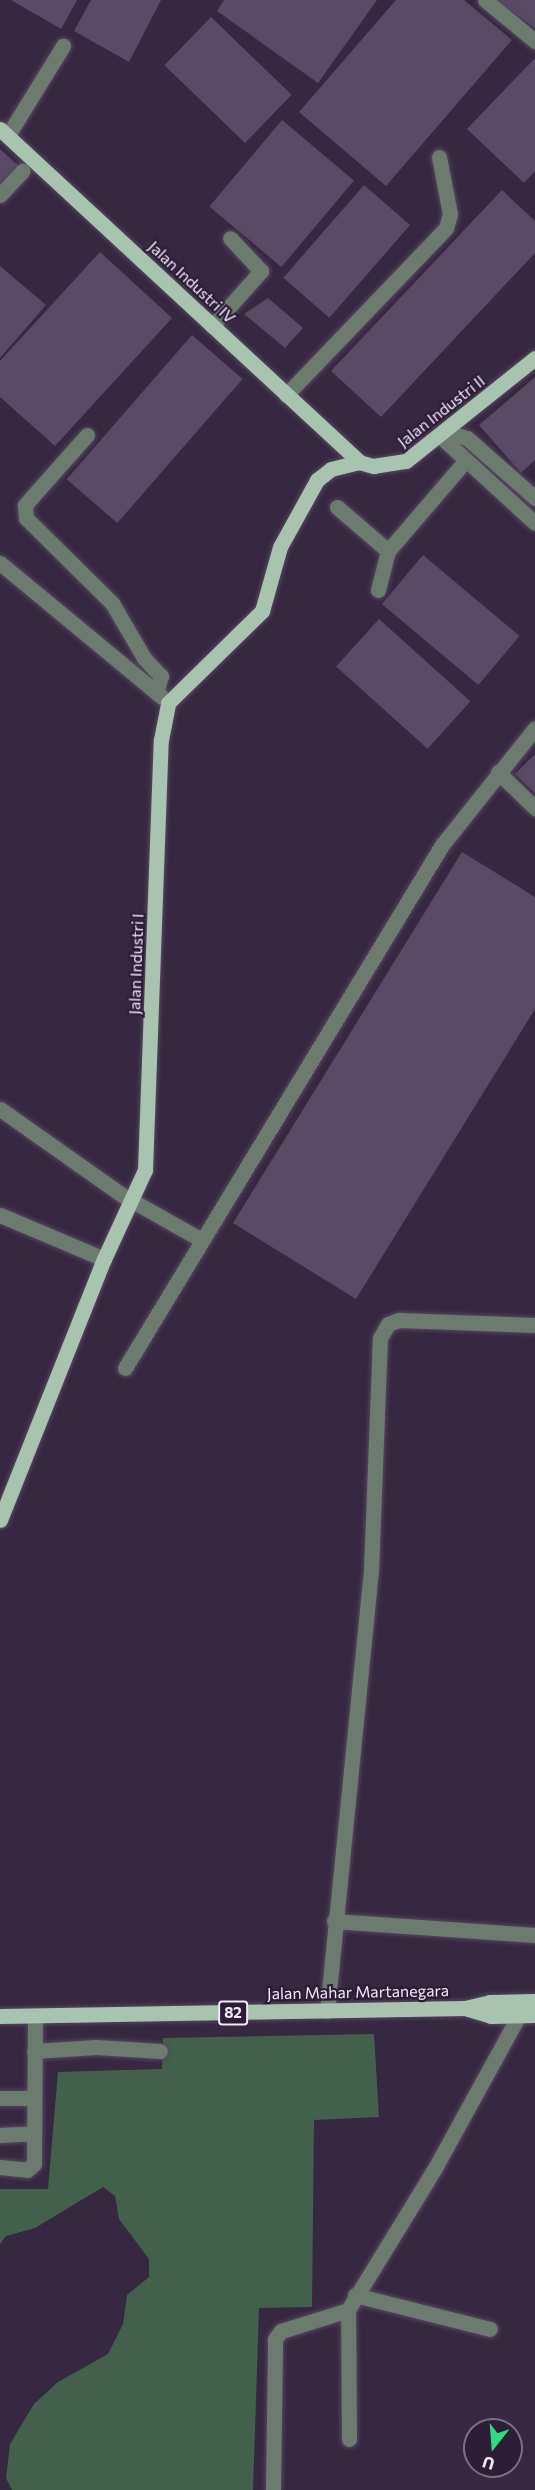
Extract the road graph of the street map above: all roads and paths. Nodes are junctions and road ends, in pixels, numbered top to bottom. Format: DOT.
graph roads {
  1 [pos="485,0"];
  2 [pos="535,41"];
  3 [pos="63,46"];
  4 [pos="4,132"];
  5 [pos="439,157"];
  6 [pos="22,171"];
  7 [pos="0,195"];
  8 [pos="230,238"];
  9 [pos="212,326"];
  10 [pos="535,358"];
  11 [pos="286,395"];
  12 [pos="87,435"];
  13 [pos="444,435"];
  14 [pos="466,460"];
  15 [pos="359,462"];
  16 [pos="535,498"];
  17 [pos="337,507"];
  18 [pos="535,523"];
  19 [pos="388,551"];
  20 [pos="0,563"];
  21 [pos="378,590"];
  22 [pos="156,692"];
  23 [pos="168,703"];
  24 [pos="535,728"];
  25 [pos="498,772"];
  26 [pos="535,808"];
  27 [pos="0,1109"];
  28 [pos="134,1201"];
  29 [pos="0,1215"];
  30 [pos="200,1239"];
  31 [pos="104,1259"];
  32 [pos="535,1325"];
  33 [pos="125,1368"];
  34 [pos="0,1520"];
  35 [pos="334,1921"];
  36 [pos="535,1935"];
  37 [pos="535,2001"];
  38 [pos="465,2008"];
  39 [pos="327,2011"];
  40 [pos="519,2015"];
  41 [pos="535,2015"];
  42 [pos="0,2016"];
  43 [pos="35,2016"];
  44 [pos="34,2051"];
  45 [pos="160,2051"];
  46 [pos="0,2098"];
  47 [pos="34,2098"];
  48 [pos="34,2133"];
  49 [pos="0,2135"];
  50 [pos="0,2167"];
  51 [pos="355,2295"];
  52 [pos="348,2310"];
  53 [pos="490,2329"];
  54 [pos="349,2439"];
  55 [pos="273,2490"];
  1 -- 2 [label="street"];
  3 -- 4 [label="street"];
  4 -- 9 [label="main road, Jalan Industri IV"];
  5 -- 11 [label="street"];
  6 -- 7 [label="street"];
  8 -- 9 [label="street"];
  9 -- 11 [label="main road, Jalan Industri IV"];
  10 -- 13 [label="main road, Jalan Industri II"];
  11 -- 15 [label="main road, Jalan Industri IV"];
  12 -- 22 [label="street"];
  13 -- 14 [label="street"];
  13 -- 15 [label="main road, Jalan Industri II"];
  13 -- 16 [label="street"];
  14 -- 18 [label="street"];
  14 -- 19 [label="street"];
  15 -- 23 [label="main road"];
  17 -- 19 [label="street"];
  19 -- 21 [label="street"];
  20 -- 22 [label="street"];
  22 -- 23 [label="street"];
  23 -- 28 [label="main road, Jalan Industri I"];
  24 -- 25 [label="street"];
  25 -- 26 [label="street"];
  25 -- 30 [label="street"];
  27 -- 28 [label="street"];
  28 -- 30 [label="street"];
  28 -- 31 [label="main road, Jalan Industri I"];
  29 -- 31 [label="street"];
  30 -- 33 [label="street"];
  31 -- 34 [label="main road, Jalan Industri I"];
  32 -- 35 [label="street"];
  35 -- 36 [label="street"];
  35 -- 39 [label="street"];
  37 -- 38 [label="main road, Jalan Mahar Martanegara / 82"];
  38 -- 39 [label="main road, Jalan Mahar Martanegara / 82"];
  38 -- 40 [label="main road, Jalan Mahar Martanegara / 82"];
  39 -- 43 [label="main road, Jalan Mahar Martanegara / 82"];
  40 -- 41 [label="main road, Jalan Mahar Martanegara / 82"];
  40 -- 51 [label="street"];
  42 -- 43 [label="main road, Jalan Mahar Martanegara / 82"];
  43 -- 44 [label="street"];
  44 -- 45 [label="street"];
  44 -- 47 [label="street"];
  46 -- 47 [label="street"];
  47 -- 48 [label="street"];
  48 -- 49 [label="street"];
  48 -- 50 [label="street"];
  51 -- 52 [label="street"];
  51 -- 53 [label="street"];
  52 -- 54 [label="street"];
  52 -- 55 [label="street"];
}
